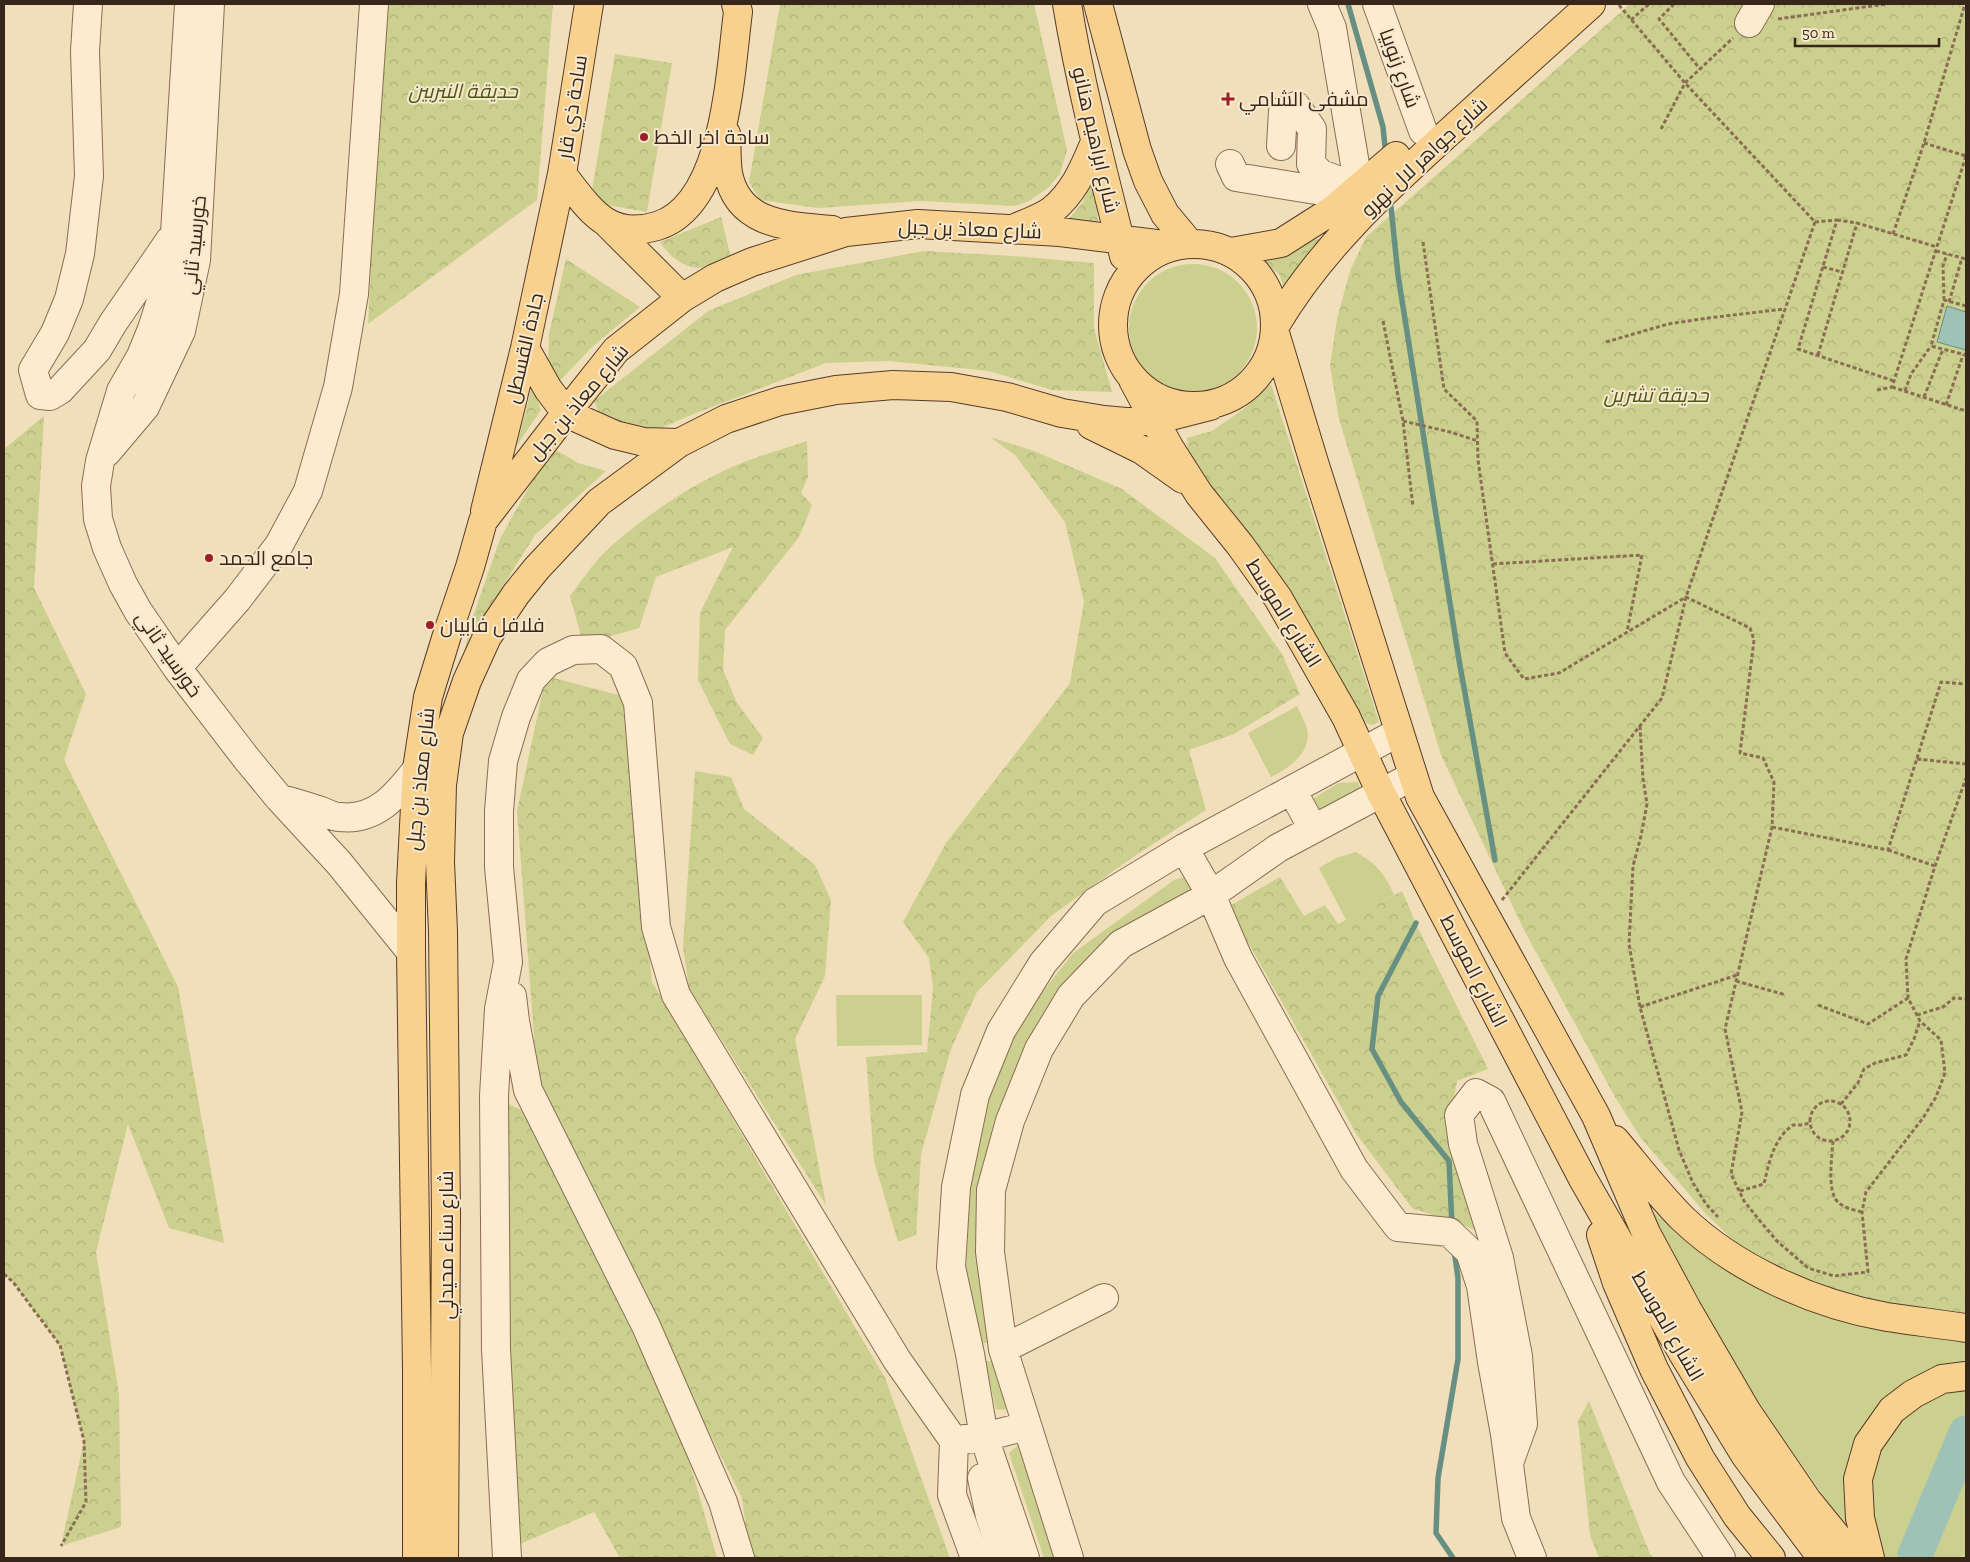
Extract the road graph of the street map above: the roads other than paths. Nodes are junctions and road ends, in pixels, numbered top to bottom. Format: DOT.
graph roads {
  1 [pos="88,4"];
  2 [pos="189,4"];
  3 [pos="210,4"];
  4 [pos="374,4"];
  5 [pos="589,4"];
  6 [pos="736,4"];
  7 [pos="1067,4"];
  8 [pos="1098,4"];
  9 [pos="1322,4"];
  10 [pos="1377,4"];
  11 [pos="1564,4"];
  12 [pos="1591,4"];
  13 [pos="725,110"];
  14 [pos="1424,132"];
  15 [pos="1095,142"];
  16 [pos="1281,146"];
  17 [pos="1230,164"];
  18 [pos="562,174"];
  19 [pos="1355,192"];
  20 [pos="610,225"];
  21 [pos="1014,229"];
  22 [pos="846,232"];
  23 [pos="174,233"];
  24 [pos="1120,239"];
  25 [pos="1181,245"];
  26 [pos="1231,252"];
  27 [pos="1129,276"];
  28 [pos="682,298"];
  29 [pos="1275,330"];
  30 [pos="525,348"];
  31 [pos="1133,380"];
  32 [pos="1210,406"];
  33 [pos="566,412"];
  34 [pos="1062,413"];
  35 [pos="1155,420"];
  36 [pos="679,443"];
  37 [pos="100,461"];
  38 [pos="1199,494"];
  39 [pos="483,521"];
  40 [pos="176,668"];
  41 [pos="1399,732"];
  42 [pos="1361,752"];
  43 [pos="417,769"];
  44 [pos="1413,776"];
  45 [pos="1292,790"];
  46 [pos="1382,793"];
  47 [pos="280,798"];
  48 [pos="1313,829"];
  49 [pos="1184,848"];
  50 [pos="1211,895"];
  51 [pos="443,931"];
  52 [pos="411,952"];
  53 [pos="508,962"];
  54 [pos="1596,1116"];
  55 [pos="1583,1179"];
  56 [pos="1104,1298"];
  57 [pos="1966,1328"];
  58 [pos="1003,1348"];
  59 [pos="1966,1376"];
  60 [pos="1027,1426"];
  61 [pos="984,1437"];
  62 [pos="954,1441"];
  63 [pos="1509,1464"];
  64 [pos="417,1558"];
  65 [pos="444,1558"];
  66 [pos="506,1558"];
  67 [pos="740,1558"];
  68 [pos="974,1558"];
  69 [pos="1004,1558"];
  70 [pos="1025,1558"];
  71 [pos="1069,1558"];
  72 [pos="1532,1558"];
  73 [pos="1721,1558"];
  74 [pos="1771,1558"];
  75 [pos="1822,1558"];
  76 [pos="1854,1558"];
  77 [pos="1870,1558"];
  1 -- 23 [label="street"];
  2 -- 23 [label="street, خورسيد ثاني"];
  3 -- 37 [label="street, خورسيد ثاني"];
  4 -- 40 [label="street"];
  5 -- 18 [label="main road, ساحة ذي قار"];
  6 -- 13 [label="main road, ساحة ذي قار"];
  7 -- 15 [label="main road, شارع ابراهيم هنانو"];
  8 -- 25 [label="main road, شارع ابراهيم هنانو"];
  9 -- 19 [label="street"];
  10 -- 14 [label="street, شارع زنوبيا"];
  11 -- 14 [label="main road, شارع جواهر لال نهرو"];
  12 -- 29 [label="main road, شارع جواهر لال نهرو"];
  13 -- 20 [label="main road, ساحة ذي قار"];
  13 -- 22 [label="main road"];
  14 -- 19 [label="main road, شارع جواهر لال نهرو"];
  15 -- 21 [label="main road"];
  15 -- 24 [label="main road, شارع ابراهيم هنانو"];
  16 -- 19 [label="street"];
  17 -- 19 [label="street"];
  18 -- 20 [label="main road, ساحة ذي قار"];
  18 -- 30 [label="main road, جادة القسطل"];
  19 -- 26 [label="main road, شارع جواهر لال نهرو"];
  20 -- 28 [label="main road"];
  21 -- 22 [label="main road, شارع معاذ بن جبل"];
  21 -- 24 [label="main road, شارع معاذ بن جبل"];
  22 -- 28 [label="main road, شارع معاذ بن جبل"];
  23 -- 37 [label="street, خورسيد ثاني"];
  24 -- 25 [label="main road, شارع معاذ بن جبل"];
  24 -- 27 [label="main road, شارع ابراهيم هنانو"];
  25 -- 26 [label="main road"];
  25 -- 27 [label="main road"];
  26 -- 29 [label="main road"];
  27 -- 31 [label="main road"];
  28 -- 33 [label="main road, شارع معاذ بن جبل"];
  29 -- 32 [label="main road"];
  29 -- 41 [label="main road, الشارع الموسط"];
  30 -- 33 [label="main road"];
  30 -- 39 [label="main road, جادة القسطل"];
  31 -- 32 [label="main road"];
  31 -- 35 [label="main road, الشارع الموسط"];
  32 -- 35 [label="main road, شارع معاذ بن جبل"];
  33 -- 36 [label="main road"];
  33 -- 39 [label="main road, شارع معاذ بن جبل"];
  34 -- 35 [label="main road, شارع معاذ بن جبل"];
  34 -- 36 [label="main road, شارع معاذ بن جبل"];
  34 -- 38 [label="main road"];
  35 -- 38 [label="main road, الشارع الموسط"];
  36 -- 51 [label="main road, شارع معاذ بن جبل"];
  37 -- 40 [label="street, خورسيد ثاني"];
  38 -- 42 [label="main road, الشارع الموسط"];
  39 -- 43 [label="main road, شارع معاذ بن جبل"];
  40 -- 47 [label="street, خورسيد ثاني"];
  41 -- 42 [label="street"];
  41 -- 44 [label="main road, الشارع الموسط"];
  42 -- 45 [label="street"];
  42 -- 46 [label="main road, الشارع الموسط"];
  43 -- 47 [label="street"];
  43 -- 52 [label="main road, شارع معاذ بن جبل"];
  44 -- 46 [label="street"];
  44 -- 54 [label="main road, الشارع الموسط"];
  45 -- 48 [label="street"];
  45 -- 49 [label="street"];
  46 -- 48 [label="street"];
  46 -- 55 [label="main road, الشارع الموسط"];
  47 -- 52 [label="street, خورسيد ثاني"];
  48 -- 50 [label="street"];
  49 -- 50 [label="street"];
  49 -- 61 [label="street"];
  50 -- 58 [label="street"];
  50 -- 63 [label="street"];
  51 -- 65 [label="main road, شارع سناء محيدلي"];
  52 -- 64 [label="main road, شارع سناء محيدلي"];
  53 -- 62 [label="street"];
  53 -- 66 [label="street"];
  53 -- 67 [label="street"];
  54 -- 57 [label="main road"];
  54 -- 76 [label="main road, الشارع الموسط"];
  55 -- 74 [label="main road"];
  55 -- 75 [label="main road, الشارع الموسط"];
  56 -- 58 [label="street"];
  58 -- 60 [label="street"];
  59 -- 77 [label="main road"];
  60 -- 61 [label="street"];
  60 -- 71 [label="street"];
  61 -- 62 [label="street"];
  61 -- 69 [label="street"];
  61 -- 70 [label="street"];
  62 -- 68 [label="street"];
  63 -- 72 [label="street"];
  63 -- 73 [label="street"];
}
